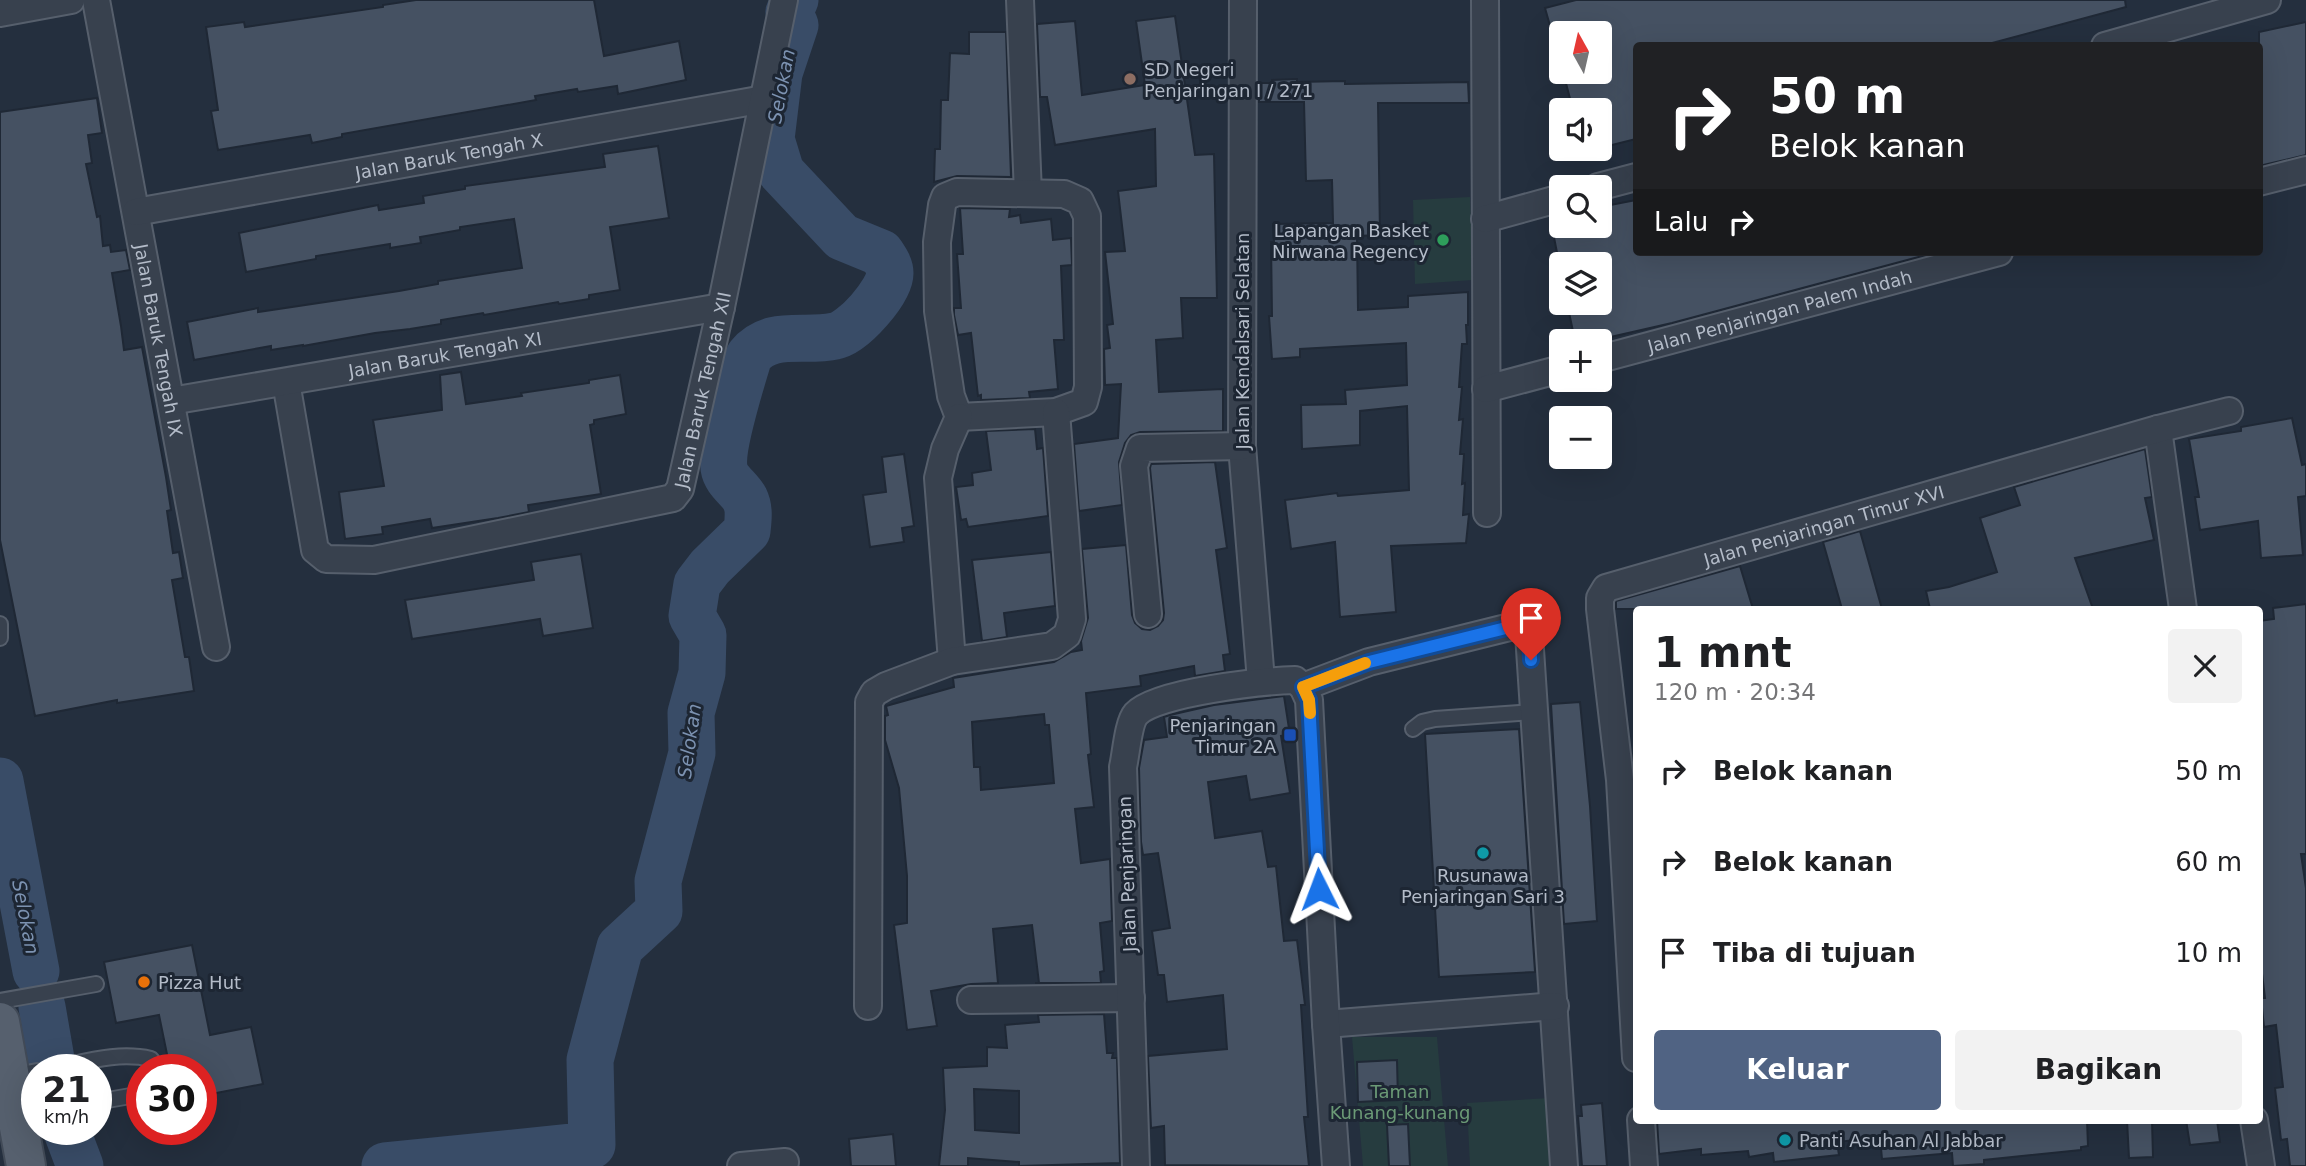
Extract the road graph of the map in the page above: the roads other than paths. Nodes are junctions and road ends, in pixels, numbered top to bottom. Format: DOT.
graph roads {
  1 [pos="71,0"];
  2 [pos="96,0"];
  3 [pos="783,0"];
  4 [pos="1020,0"];
  5 [pos="1243,0"];
  6 [pos="1485,0"];
  7 [pos="2267,0"];
  8 [pos="0,13"];
  9 [pos="2119,42"];
  10 [pos="764,99"];
  11 [pos="2306,170"];
  12 [pos="1633,178"];
  13 [pos="2263,181"];
  14 [pos="1612,183"];
  15 [pos="1028,193"];
  16 [pos="1549,201"];
  17 [pos="136,212"];
  18 [pos="1486,219"];
  19 [pos="1984,256"];
  20 [pos="721,307"];
  21 [pos="1612,356"];
  22 [pos="1549,372"];
  23 [pos="286,382"];
  24 [pos="1486,389"];
  25 [pos="171,401"];
  26 [pos="2229,411"];
  27 [pos="1056,412"];
  28 [pos="959,417"];
  29 [pos="2158,429"];
  30 [pos="1242,446"];
  31 [pos="1487,513"];
  32 [pos="2183,606"];
  33 [pos="1148,614"];
  34 [pos="0,624"];
  35 [pos="0,638"];
  36 [pos="216,647"];
  37 [pos="952,661"];
  38 [pos="1261,681"];
  39 [pos="1303,687"];
  40 [pos="1533,712"];
  41 [pos="1413,729"];
  42 [pos="1628,778"];
  43 [pos="1629,812"];
  44 [pos="1633,963"];
  45 [pos="96,984"];
  46 [pos="1131,998"];
  47 [pos="971,1000"];
  48 [pos="0,1001"];
  49 [pos="868,1006"];
  50 [pos="1555,1006"];
  51 [pos="0,1022"];
  52 [pos="1326,1024"];
  53 [pos="21,1069"];
  54 [pos="21,1100"];
  55 [pos="1641,1124"];
  56 [pos="2255,1124"];
  57 [pos="18,1140"];
  58 [pos="785,1162"];
  59 [pos="741,1166"];
  60 [pos="1136,1166"];
  61 [pos="1336,1166"];
  62 [pos="1564,1166"];
  63 [pos="1644,1166"];
  64 [pos="2261,1166"];
  1 -- 8 [label="street"];
  2 -- 17 [label="street, Jalan Baruk Tengah IX"];
  3 -- 10 [label="street, Jalan Baruk Tengah XII"];
  4 -- 15 [label="street"];
  5 -- 30 [label="street, Jalan Kendalsari Selatan"];
  6 -- 18 [label="street"];
  7 -- 9 [label="street"];
  10 -- 17 [label="street, Jalan Baruk Tengah X"];
  10 -- 20 [label="street, Jalan Baruk Tengah XII"];
  11 -- 13 [label="street"];
  12 -- 14 [label="street"];
  15 -- 27 [label="street"];
  15 -- 28 [label="street"];
  16 -- 18 [label="street"];
  17 -- 25 [label="street, Jalan Baruk Tengah IX"];
  18 -- 24 [label="street"];
  19 -- 21 [label="street, Jalan Penjaringan Palem Indah"];
  20 -- 23 [label="street, Jalan Baruk Tengah XI"];
  20 -- 23 [label="street, Jalan Baruk Tengah XII"];
  22 -- 24 [label="street"];
  23 -- 25 [label="street, Jalan Baruk Tengah XI"];
  24 -- 31 [label="street"];
  25 -- 36 [label="street, Jalan Baruk Tengah IX"];
  26 -- 29 [label="street, Jalan Penjaringan Timur XVI"];
  27 -- 28 [label="street"];
  27 -- 37 [label="street"];
  28 -- 37 [label="street"];
  29 -- 32 [label="street"];
  29 -- 42 [label="street, Jalan Penjaringan Timur XVI"];
  30 -- 33 [label="street"];
  30 -- 38 [label="street, Jalan Kendalsari Selatan"];
  34 -- 35 [label="lane"];
  37 -- 49 [label="street"];
  38 -- 39 [label="street, Jalan Penjaringan"];
  38 -- 46 [label="street, Jalan Penjaringan"];
  39 -- 40 [label="street"];
  39 -- 52 [label="street"];
  40 -- 41 [label="lane"];
  40 -- 50 [label="street"];
  42 -- 43 [label="street, Jalan Penjaringan Timur XVI"];
  43 -- 44 [label="street, Jalan Penjaringan Timur XVI"];
  45 -- 48 [label="lane"];
  46 -- 47 [label="street"];
  46 -- 60 [label="street, Jalan Penjaringan"];
  50 -- 52 [label="street"];
  50 -- 62 [label="street"];
  51 -- 53 [label="main road"];
  52 -- 61 [label="street"];
  54 -- 57 [label="main road"];
  55 -- 63 [label="street"];
  56 -- 64 [label="street"];
  58 -- 59 [label="street"];
}
